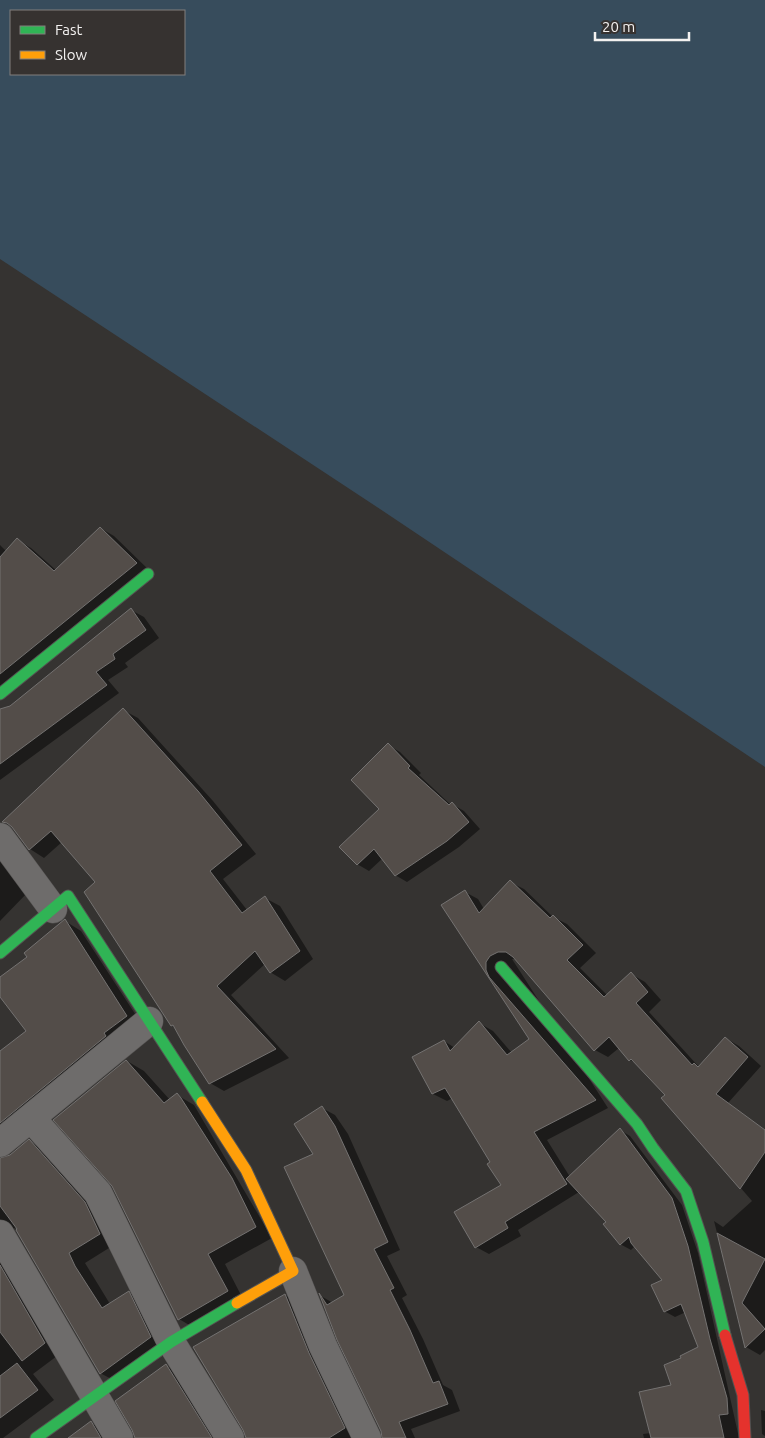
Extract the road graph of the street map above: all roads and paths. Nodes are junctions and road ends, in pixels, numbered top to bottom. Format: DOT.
graph roads {
  1 [pos="148,574"];
  2 [pos="0,694"];
  3 [pos="0,837"];
  4 [pos="53,909"];
  5 [pos="0,953"];
  6 [pos="501,967"];
  7 [pos="149,1022"];
  8 [pos="31,1118"];
  9 [pos="0,1143"];
  10 [pos="0,1234"];
  11 [pos="293,1271"];
  12 [pos="171,1342"];
  13 [pos="94,1397"];
  14 [pos="36,1438"];
  15 [pos="119,1438"];
  16 [pos="230,1438"];
  17 [pos="367,1438"];
  18 [pos="745,1438"];
  1 -- 2 [label="street"];
  3 -- 4 [label="street"];
  4 -- 5 [label="street"];
  4 -- 7 [label="street"];
  6 -- 18 [label="street"];
  7 -- 8 [label="street"];
  7 -- 11 [label="street"];
  8 -- 9 [label="street"];
  8 -- 12 [label="street"];
  10 -- 13 [label="street"];
  11 -- 12 [label="street"];
  11 -- 17 [label="street"];
  12 -- 13 [label="street"];
  12 -- 16 [label="street"];
  13 -- 14 [label="street"];
  13 -- 15 [label="street"];
}
